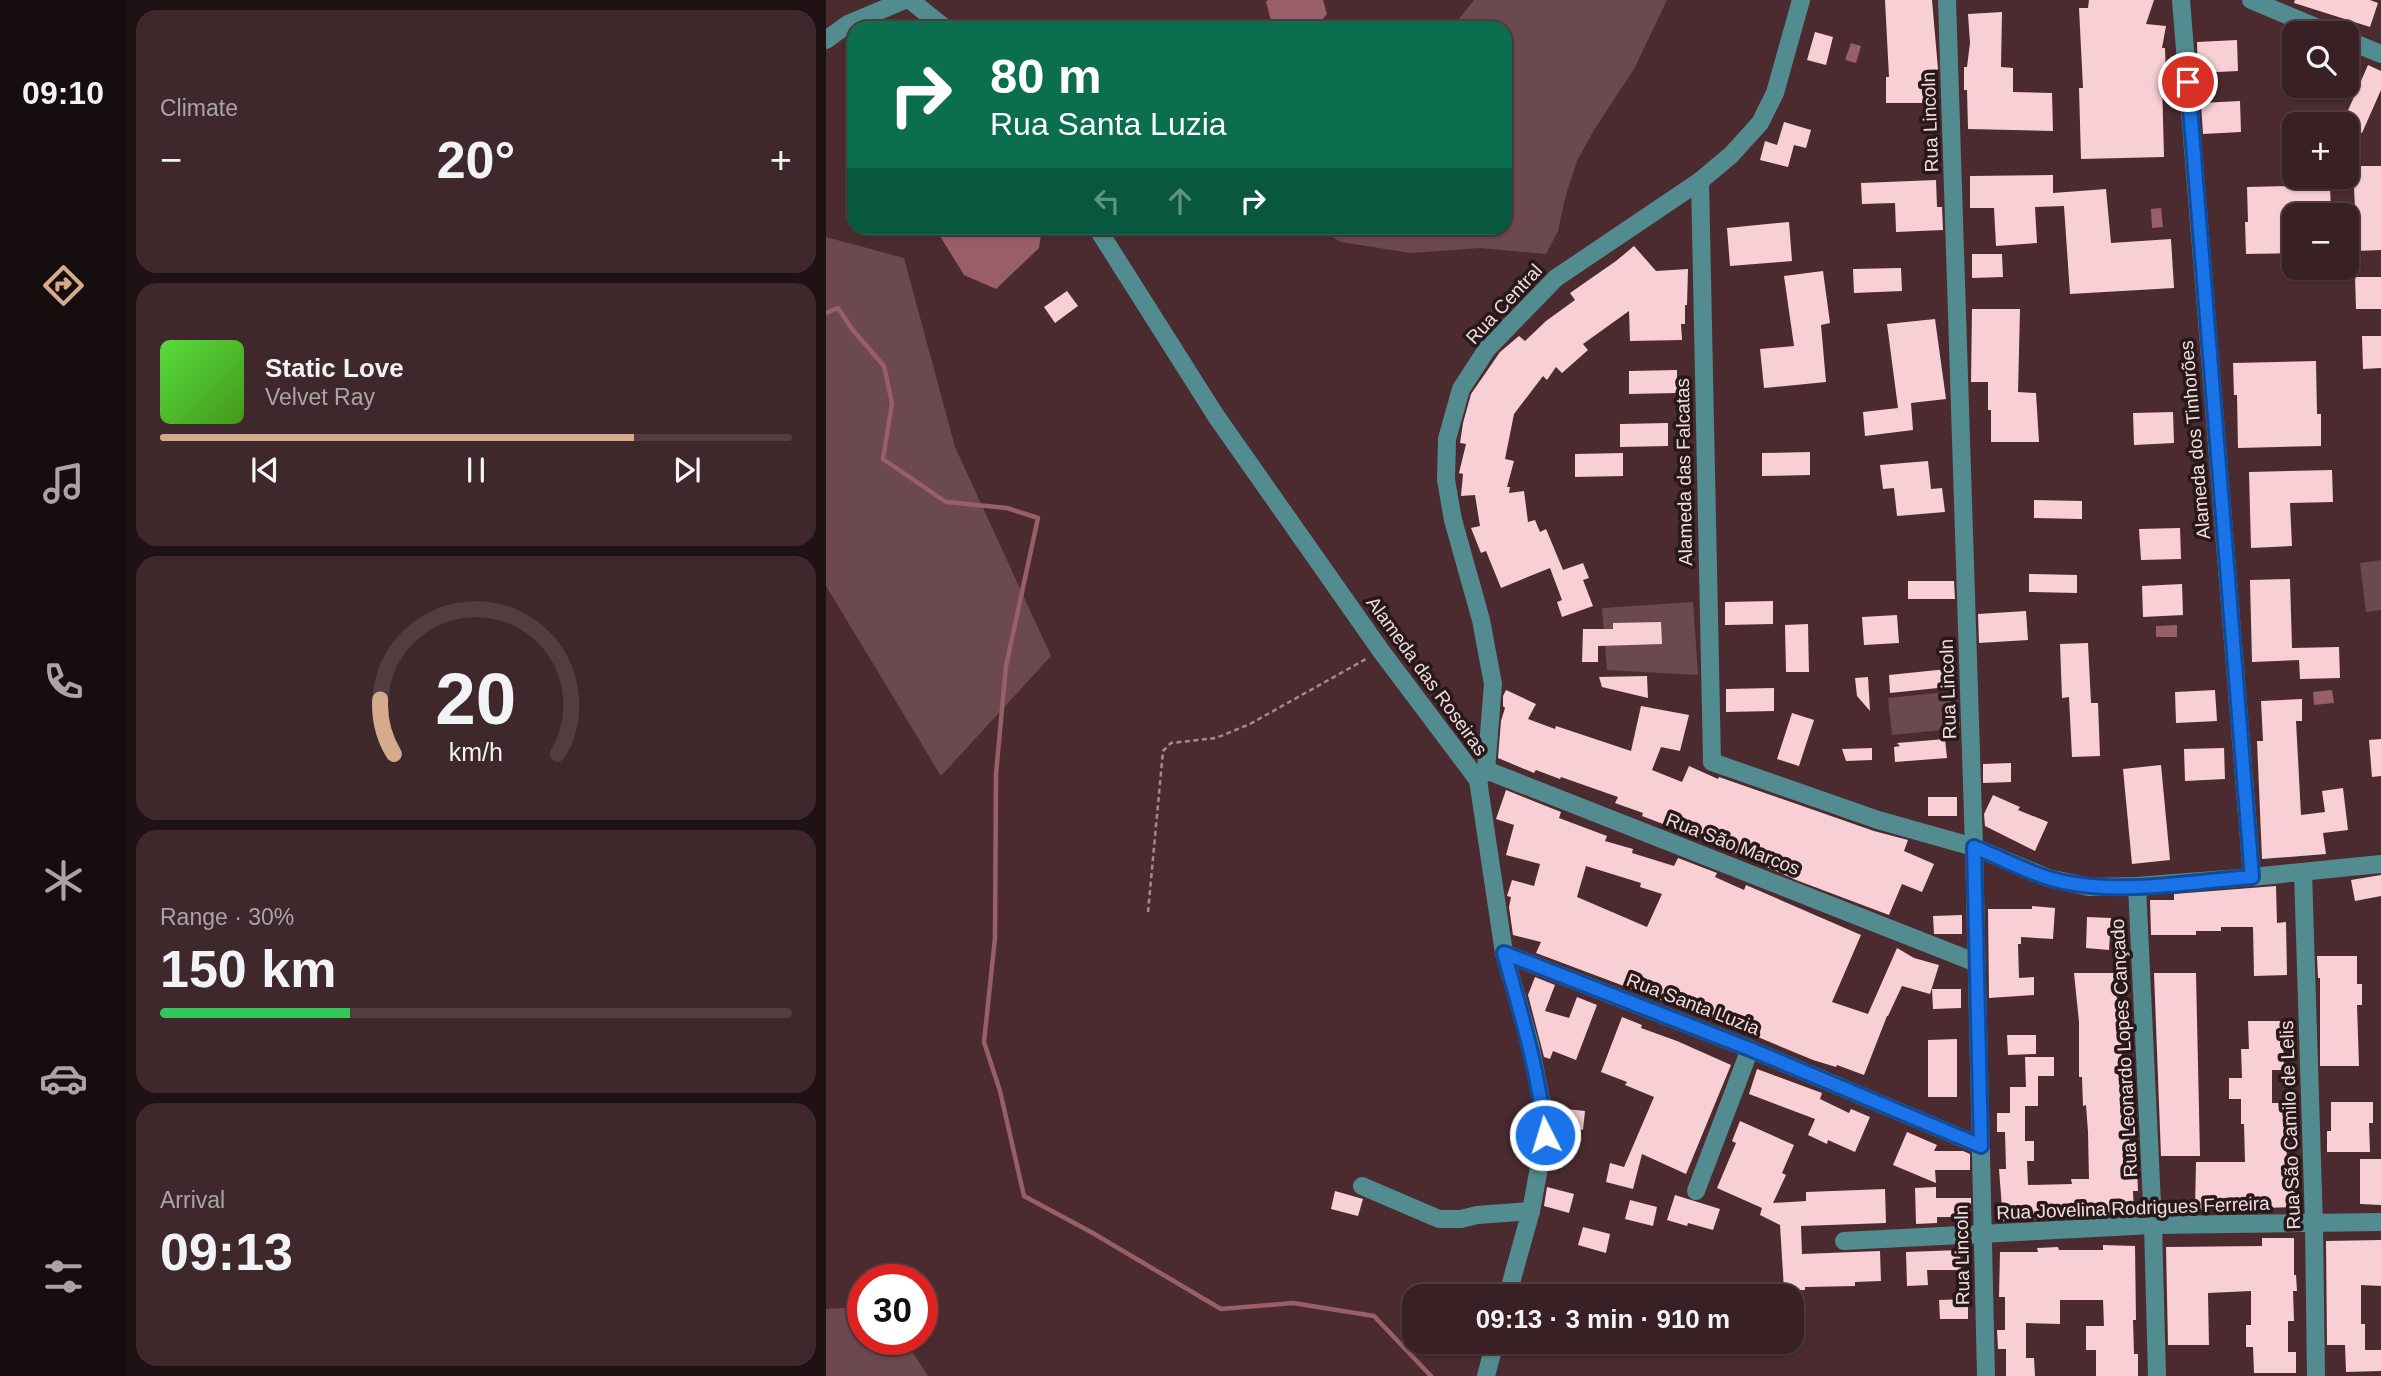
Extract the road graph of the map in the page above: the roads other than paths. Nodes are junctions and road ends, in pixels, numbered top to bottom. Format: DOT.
graph roads {
  1 [pos="905,0"];
  2 [pos="910,0"];
  3 [pos="1801,0"];
  4 [pos="1947,0"];
  5 [pos="2181,0"];
  6 [pos="2251,0"];
  7 [pos="855,21"];
  8 [pos="937,21"];
  9 [pos="2301,21"];
  10 [pos="847,25"];
  11 [pos="826,40"];
  12 [pos="2359,45"];
  13 [pos="2381,54"];
  14 [pos="1700,181"];
  15 [pos="1101,235"];
  16 [pos="1482,775"];
  17 [pos="1974,847"];
  18 [pos="2381,864"];
  19 [pos="2303,872"];
  20 [pos="2252,877"];
  21 [pos="2137,886"];
  22 [pos="1504,953"];
  23 [pos="1977,963"];
  24 [pos="1750,1049"];
  25 [pos="1981,1146"];
  26 [pos="1362,1186"];
  27 [pos="1696,1191"];
  28 [pos="1531,1211"];
  29 [pos="2381,1223"];
  30 [pos="2153,1225"];
  31 [pos="2314,1225"];
  32 [pos="1982,1234"];
  33 [pos="1844,1241"];
  34 [pos="1511,1284"];
  35 [pos="1492,1354"];
  36 [pos="1486,1376"];
  37 [pos="1986,1376"];
  38 [pos="2157,1376"];
  39 [pos="2316,1376"];
  1 -- 7 [label="street"];
  2 -- 8 [label="street"];
  3 -- 14 [label="street, Rua Central"];
  4 -- 17 [label="street, Rua Lincoln"];
  5 -- 20 [label="street, Alameda dos Tinhorões"];
  6 -- 9 [label="street"];
  10 -- 11 [label="street"];
  12 -- 13 [label="street"];
  14 -- 16 [label="street, Rua Central"];
  14 -- 17 [label="street, Alameda das Falcatas"];
  15 -- 16 [label="street, Alameda das Roseiras"];
  16 -- 22 [label="street, Alameda das Roseiras"];
  16 -- 23 [label="street, Rua São Marcos"];
  17 -- 21 [label="street"];
  17 -- 23 [label="street, Rua Lincoln"];
  18 -- 19 [label="street"];
  19 -- 20 [label="street"];
  19 -- 31 [label="street, Rua São Camilo de Lelis"];
  20 -- 21 [label="street"];
  21 -- 30 [label="street, Rua Leonardo Lopes Cançado"];
  22 -- 24 [label="street, Rua Santa Luzia"];
  22 -- 28 [label="street, Alameda das Roseiras"];
  23 -- 25 [label="street, Rua Lincoln"];
  24 -- 25 [label="street, Rua Santa Luzia"];
  24 -- 27 [label="street"];
  25 -- 32 [label="street, Rua Lincoln"];
  26 -- 28 [label="street"];
  28 -- 34 [label="street, Alameda das Roseiras"];
  29 -- 31 [label="street, Rua Jovelina Rodrigues Ferreira"];
  30 -- 31 [label="street, Rua Jovelina Rodrigues Ferreira"];
  30 -- 32 [label="street, Rua Jovelina Rodrigues Ferreira"];
  30 -- 38 [label="street, Rua Leonardo Lopes Cançado"];
  31 -- 39 [label="street, Rua São Camilo de Lelis"];
  32 -- 33 [label="street, Rua Jovelina Rodrigues Ferreira"];
  32 -- 37 [label="street, Rua Lincoln"];
  35 -- 36 [label="street"];
}
